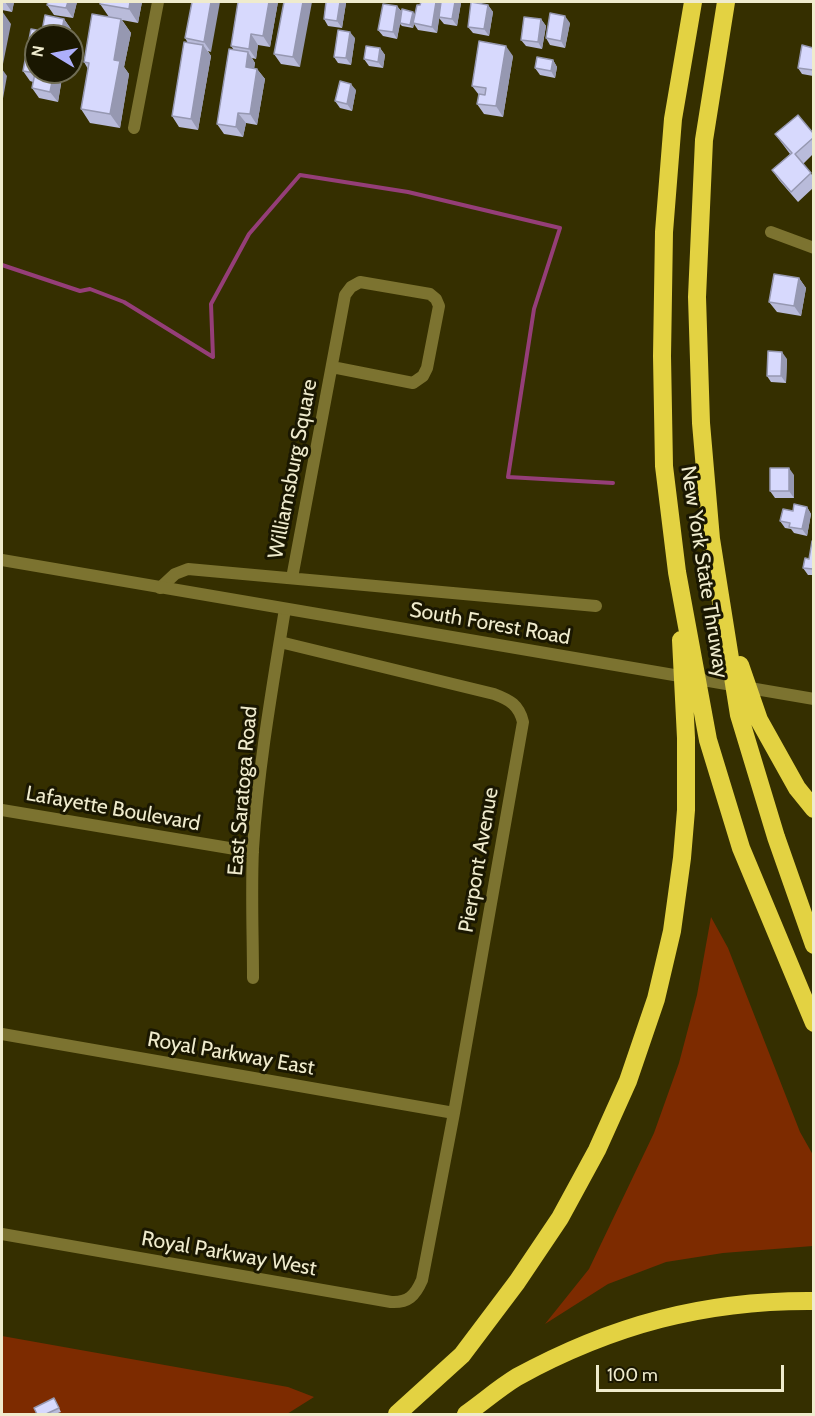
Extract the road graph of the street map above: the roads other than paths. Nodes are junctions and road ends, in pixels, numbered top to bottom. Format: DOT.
graph roads {
  1 [pos="158,2"];
  2 [pos="693,2"];
  3 [pos="726,2"];
  4 [pos="134,128"];
  5 [pos="771,232"];
  6 [pos="813,248"];
  7 [pos="332,367"];
  8 [pos="2,560"];
  9 [pos="677,572"];
  10 [pos="292,578"];
  11 [pos="160,588"];
  12 [pos="596,606"];
  13 [pos="285,609"];
  14 [pos="725,622"];
  15 [pos="280,642"];
  16 [pos="811,698"];
  17 [pos="813,809"];
  18 [pos="2,810"];
  19 [pos="253,852"];
  20 [pos="813,945"];
  21 [pos="253,978"];
  22 [pos="813,1023"];
  23 [pos="2,1034"];
  24 [pos="454,1113"];
  25 [pos="2,1234"];
  26 [pos="425,1263"];
  27 [pos="813,1301"];
  28 [pos="397,1414"];
  29 [pos="466,1414"];
  1 -- 4 [label="street"];
  2 -- 9 [label="highway, New York State Thruway"];
  3 -- 14 [label="highway, New York State Thruway"];
  5 -- 6 [label="street"];
  7 -- 7 [label="street, Williamsburg Square"];
  7 -- 10 [label="street, Williamsburg Square"];
  8 -- 11 [label="street, South Forest Road"];
  9 -- 22 [label="highway, New York State Thruway"];
  9 -- 28 [label="highway"];
  10 -- 11 [label="street, South Forest Road"];
  10 -- 12 [label="street, South Forest Road"];
  11 -- 13 [label="street, South Forest Road"];
  13 -- 15 [label="street, East Saratoga Road"];
  13 -- 16 [label="street, South Forest Road"];
  14 -- 17 [label="highway"];
  14 -- 20 [label="highway, New York State Thruway"];
  15 -- 19 [label="street, East Saratoga Road"];
  15 -- 24 [label="street, Pierpont Avenue"];
  18 -- 19 [label="street, Lafayette Boulevard"];
  19 -- 21 [label="street, East Saratoga Road"];
  23 -- 24 [label="street, Royal Parkway East"];
  24 -- 26 [label="street, Pierpont Avenue"];
  25 -- 26 [label="street, Royal Parkway West"];
  27 -- 29 [label="highway"];
}
